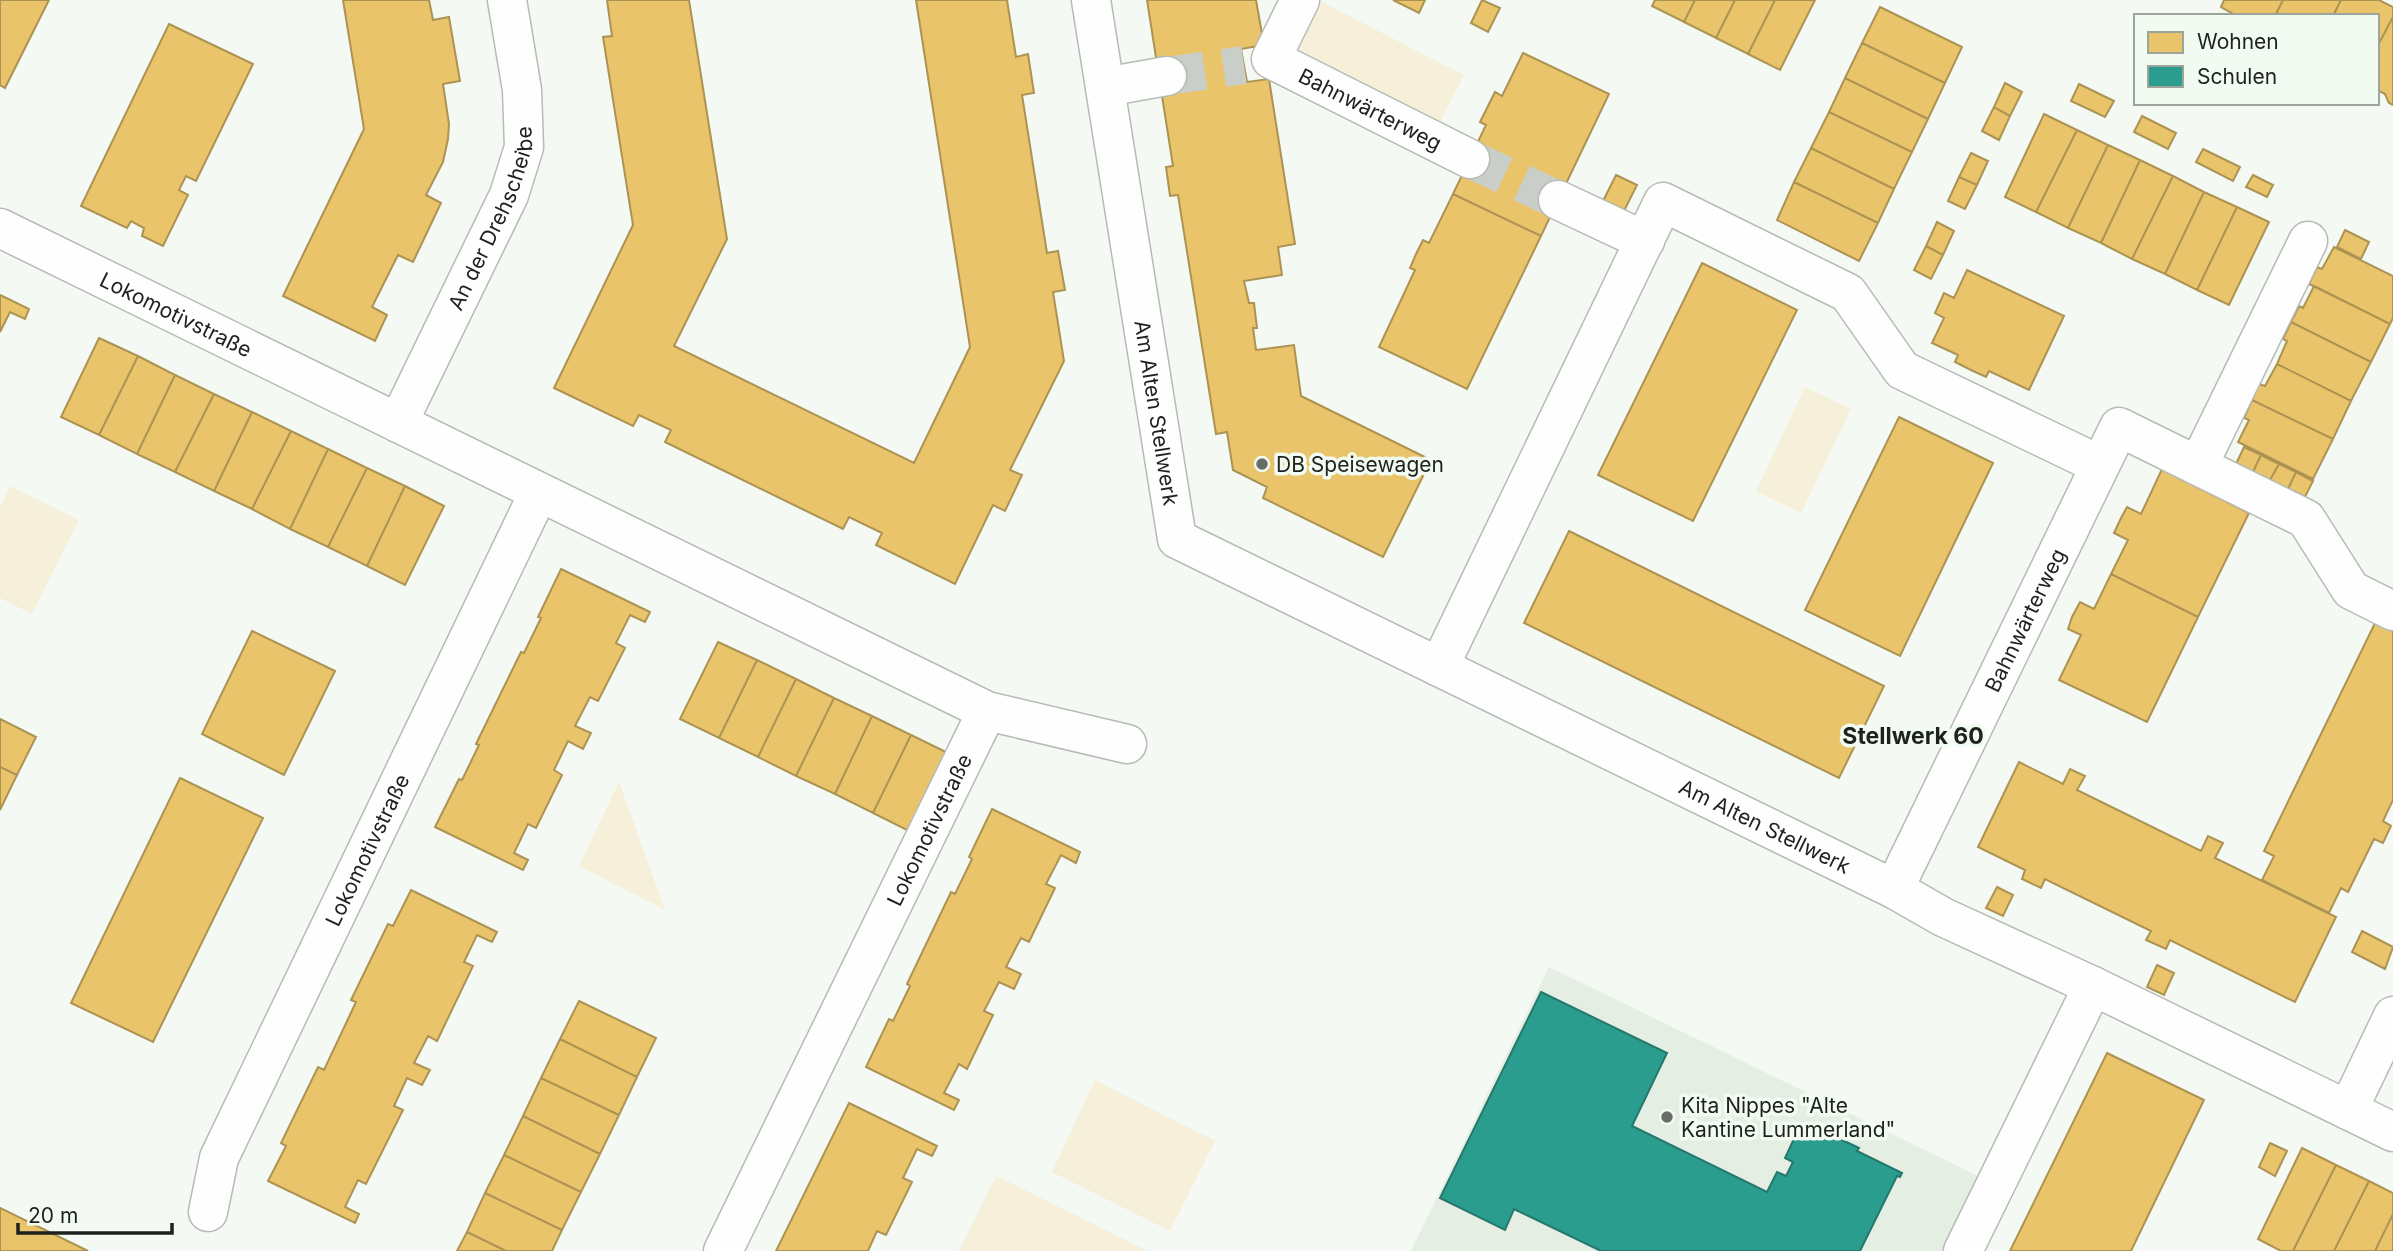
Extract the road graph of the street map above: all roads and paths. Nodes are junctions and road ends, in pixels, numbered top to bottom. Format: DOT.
graph roads {
  1 [pos="507,0"];
  2 [pos="1091,0"];
  3 [pos="1300,0"];
  4 [pos="1167,76"];
  5 [pos="1105,87"];
  6 [pos="1470,159"];
  7 [pos="1558,200"];
  8 [pos="0,228"];
  9 [pos="1645,241"];
  10 [pos="2308,241"];
  11 [pos="398,423"];
  12 [pos="2100,466"];
  13 [pos="2198,466"];
  14 [pos="539,492"];
  15 [pos="2393,611"];
  16 [pos="1439,667"];
  17 [pos="987,711"];
  18 [pos="1127,744"];
  19 [pos="1894,889"];
  20 [pos="2093,986"];
  21 [pos="2393,1016"];
  22 [pos="2348,1110"];
  23 [pos="2393,1132"];
  24 [pos="208,1212"];
  25 [pos="723,1251"];
  26 [pos="1963,1251"];
  1 -- 11 [label="street, An der Drehscheibe"];
  2 -- 5 [label="street, Am Alten Stellwerk"];
  3 -- 6 [label="street, Bahnwärterweg"];
  4 -- 5 [label="street"];
  5 -- 16 [label="street, Am Alten Stellwerk"];
  7 -- 9 [label="street"];
  8 -- 11 [label="street, Lokomotivstraße"];
  9 -- 12 [label="street"];
  9 -- 16 [label="street"];
  10 -- 13 [label="street"];
  11 -- 14 [label="street, Lokomotivstraße"];
  12 -- 13 [label="street, Bahnwärterweg"];
  12 -- 19 [label="street, Bahnwärterweg"];
  13 -- 15 [label="street, Bahnwärterweg"];
  14 -- 17 [label="street, Lokomotivstraße"];
  14 -- 24 [label="street, Lokomotivstraße"];
  16 -- 19 [label="street, Am Alten Stellwerk"];
  17 -- 18 [label="street, Lokomotivstraße"];
  17 -- 25 [label="street, Lokomotivstraße"];
  19 -- 20 [label="street, Am Alten Stellwerk"];
  20 -- 22 [label="street, Am Alten Stellwerk"];
  20 -- 26 [label="street"];
  21 -- 22 [label="street"];
  22 -- 23 [label="street, Am Alten Stellwerk"];
}
